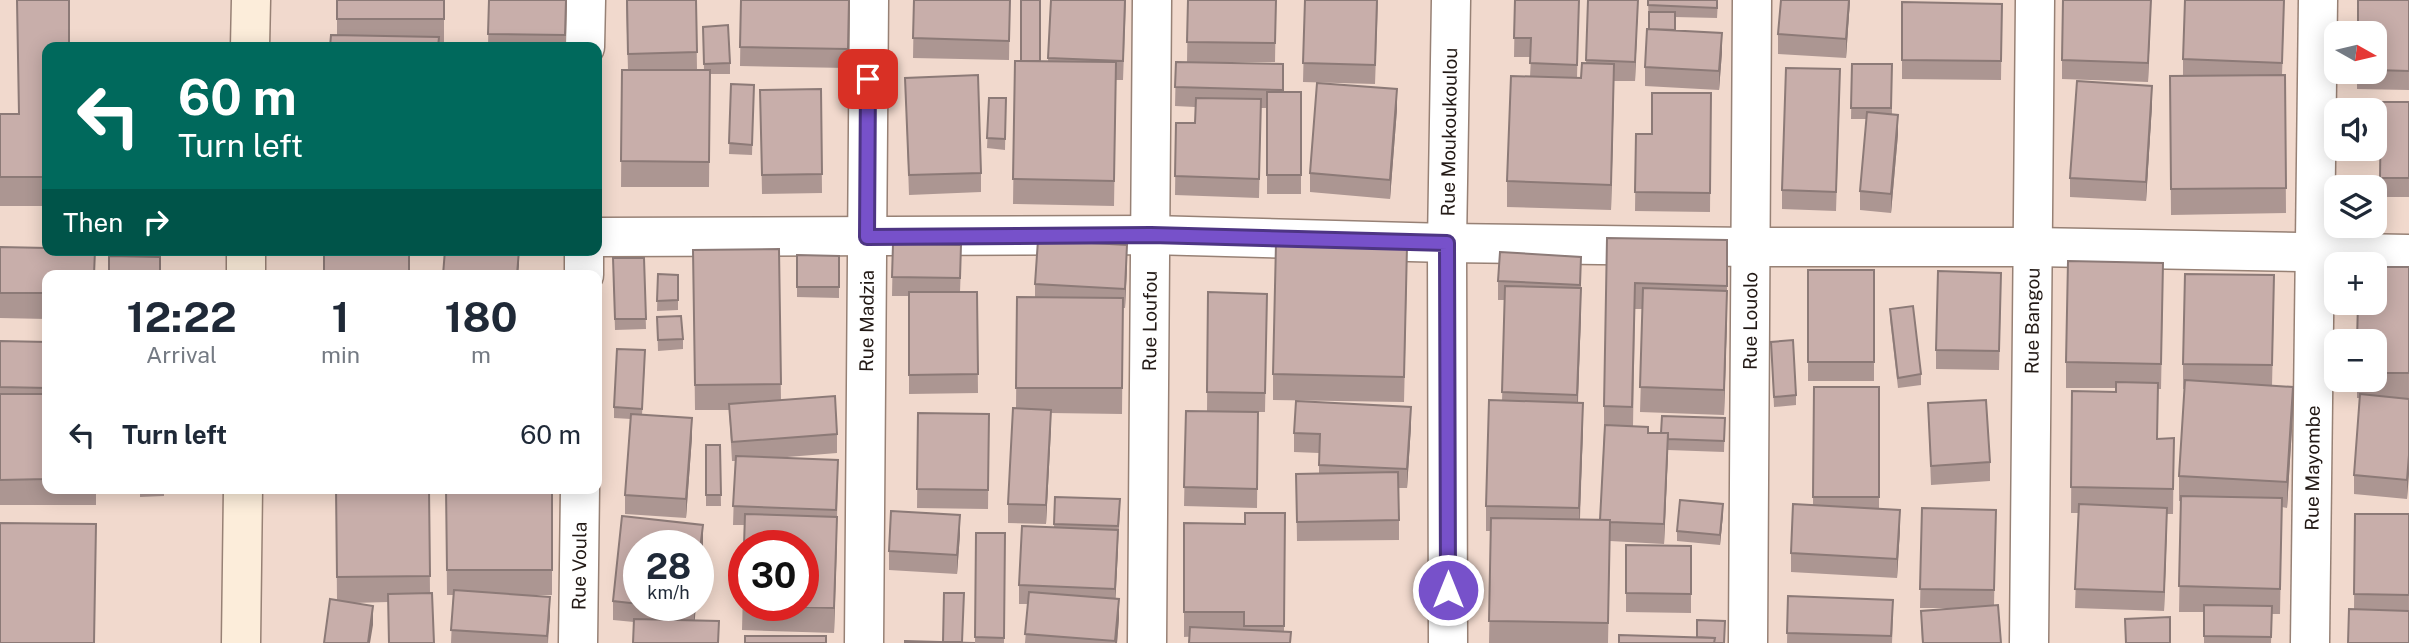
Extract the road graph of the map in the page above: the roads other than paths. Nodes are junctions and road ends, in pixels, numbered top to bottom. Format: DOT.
graph roads {
  1 [pos="251,0"];
  2 [pos="586,0"];
  3 [pos="869,0"];
  4 [pos="1152,0"];
  5 [pos="1451,0"];
  6 [pos="1752,0"];
  7 [pos="2035,0"];
  8 [pos="2318,0"];
  9 [pos="250,42"];
  10 [pos="585,42"];
  11 [pos="1151,235"];
  12 [pos="602,237"];
  13 [pos="867,237"];
  14 [pos="1447,243"];
  15 [pos="1750,247"];
  16 [pos="2034,247"];
  17 [pos="2315,253"];
  18 [pos="2409,254"];
  19 [pos="243,494"];
  20 [pos="580,494"];
  21 [pos="241,643"];
  22 [pos="578,643"];
  23 [pos="864,643"];
  24 [pos="1147,643"];
  25 [pos="1448,643"];
  26 [pos="1748,643"];
  27 [pos="2029,643"];
  28 [pos="2310,643"];
  1 -- 9 [label="main road"];
  2 -- 10 [label="street"];
  3 -- 13 [label="street, Rue Madzia"];
  4 -- 11 [label="street, Rue Loufou"];
  5 -- 14 [label="street, Rue Moukoukoulou"];
  6 -- 15 [label="street, Rue Louolo"];
  7 -- 16 [label="street, Rue Bangou"];
  8 -- 17 [label="street, Rue Mayombe"];
  11 -- 13 [label="street"];
  11 -- 14 [label="street"];
  11 -- 24 [label="street, Rue Loufou"];
  12 -- 13 [label="street"];
  13 -- 23 [label="street, Rue Madzia"];
  14 -- 15 [label="street"];
  14 -- 25 [label="street, Rue Moukoukoulou"];
  15 -- 16 [label="street"];
  15 -- 26 [label="street, Rue Louolo"];
  16 -- 17 [label="street"];
  16 -- 27 [label="street, Rue Bangou"];
  17 -- 18 [label="street"];
  17 -- 28 [label="street, Rue Mayombe"];
  19 -- 21 [label="main road"];
  20 -- 22 [label="street, Rue Voula"];
}
